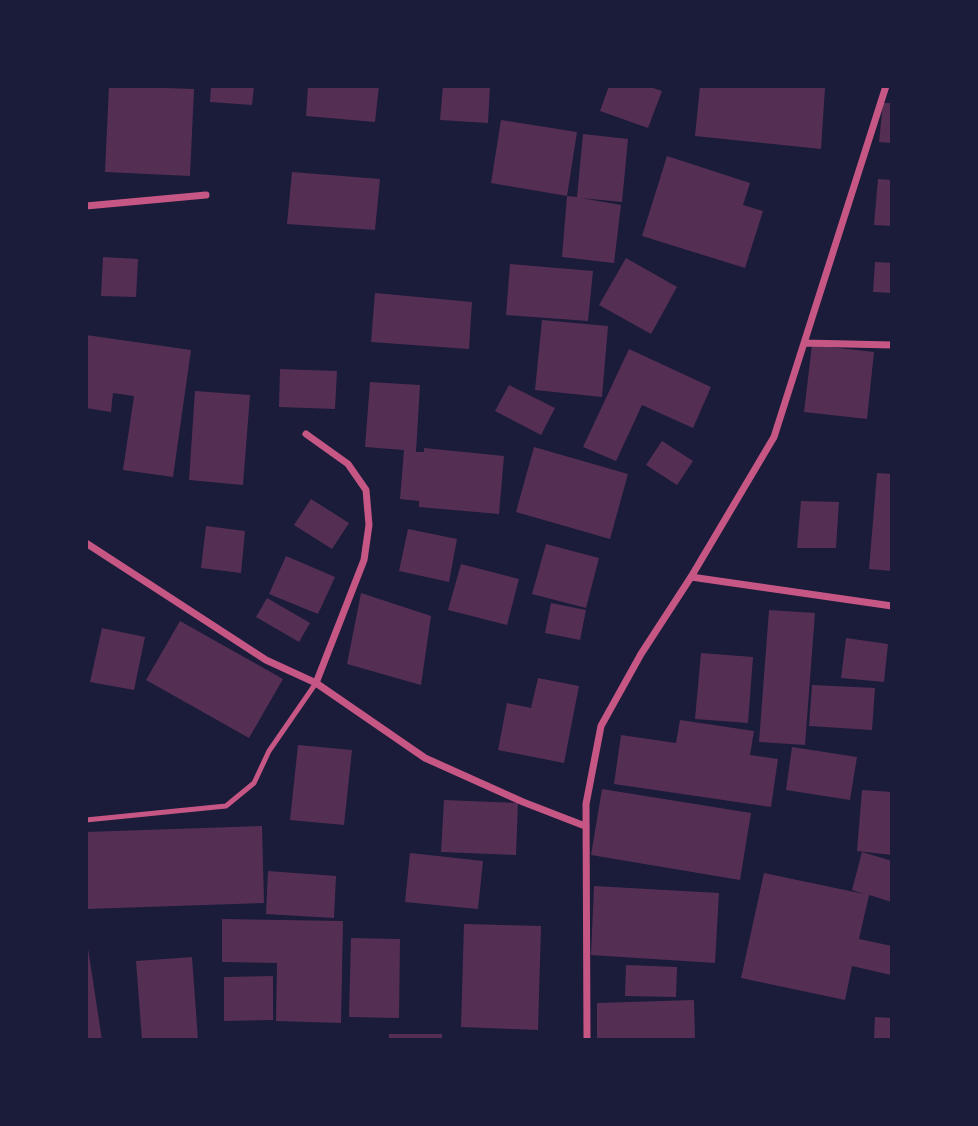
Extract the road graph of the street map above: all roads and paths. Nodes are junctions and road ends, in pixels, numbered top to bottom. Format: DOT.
graph roads {
  1 [pos="886,86"];
  2 [pos="206,195"];
  3 [pos="86,206"];
  4 [pos="804,343"];
  5 [pos="892,345"];
  6 [pos="306,434"];
  7 [pos="86,542"];
  8 [pos="691,577"];
  9 [pos="892,606"];
  10 [pos="316,683"];
  11 [pos="86,820"];
  12 [pos="586,826"];
  13 [pos="587,1040"];
  1 -- 4 [label="street"];
  2 -- 3 [label="street"];
  4 -- 5 [label="street"];
  4 -- 8 [label="street"];
  6 -- 10 [label="street"];
  7 -- 10 [label="street"];
  8 -- 9 [label="street"];
  8 -- 12 [label="street"];
  10 -- 11 [label="lane"];
  10 -- 12 [label="street"];
  12 -- 13 [label="street"];
}
